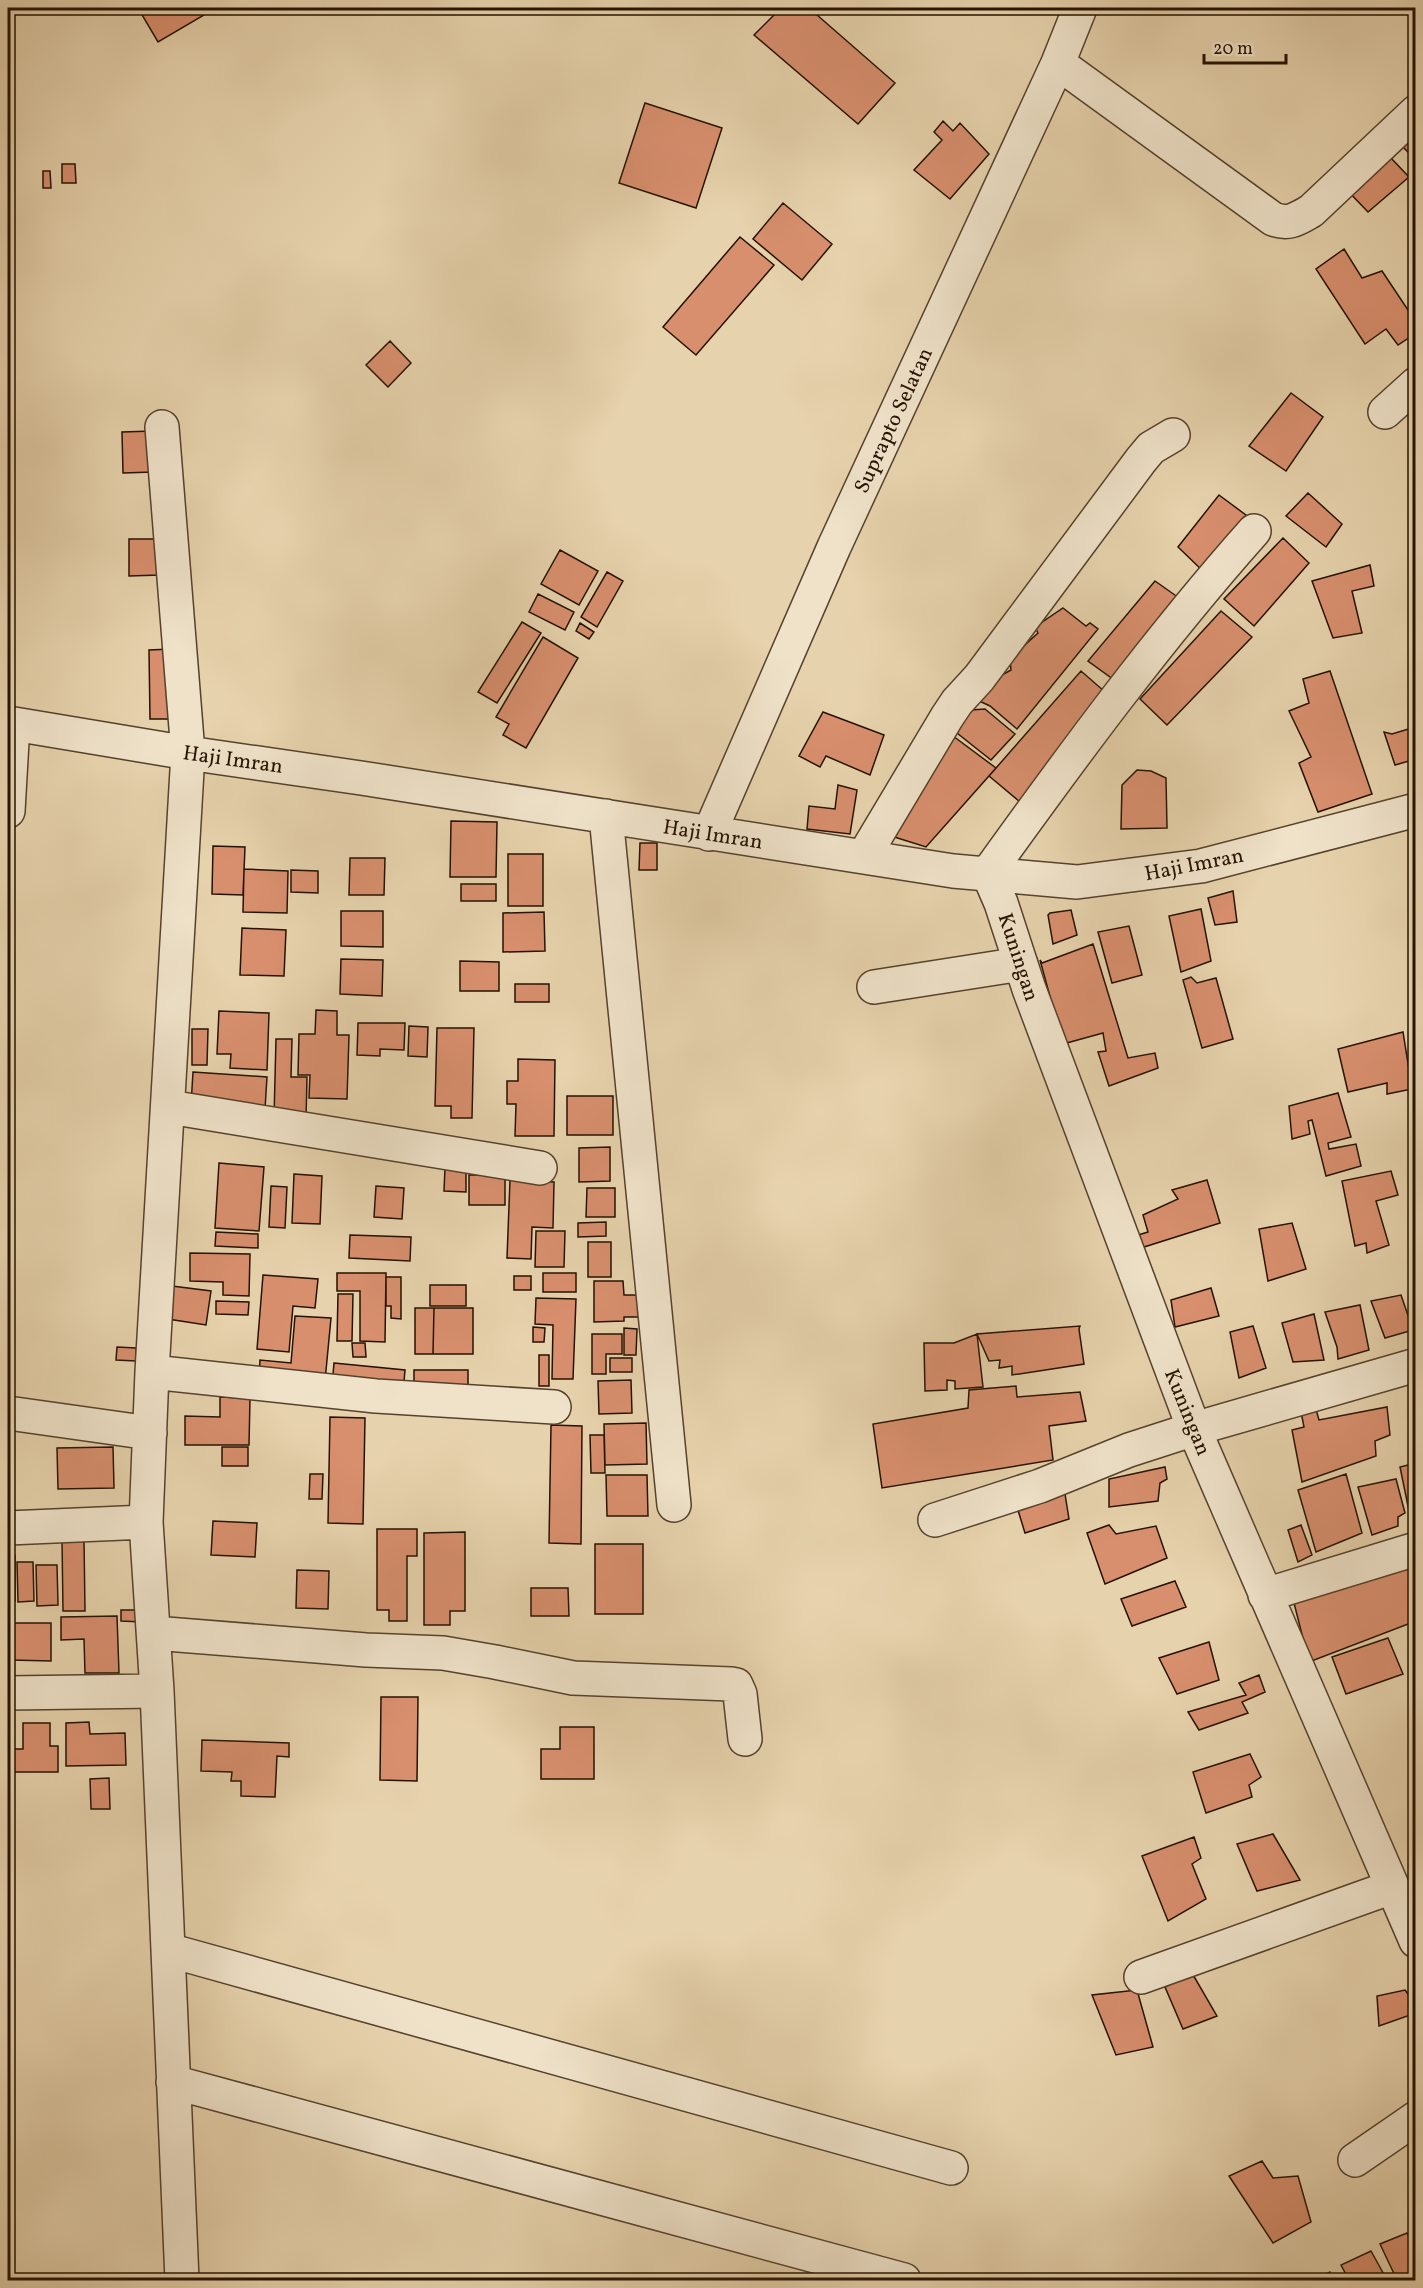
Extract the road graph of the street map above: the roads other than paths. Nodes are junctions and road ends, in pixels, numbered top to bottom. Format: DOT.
graph roads {
  1 [pos="1080,8"];
  2 [pos="1058,63"];
  3 [pos="1416,112"];
  4 [pos="1416,384"];
  5 [pos="1385,412"];
  6 [pos="162,427"];
  7 [pos="1173,435"];
  8 [pos="1254,531"];
  9 [pos="10,723"];
  10 [pos="188,753"];
  11 [pos="1416,810"];
  12 [pos="8,811"];
  13 [pos="606,816"];
  14 [pos="709,834"];
  15 [pos="864,856"];
  16 [pos="988,873"];
  17 [pos="1021,964"];
  18 [pos="874,987"];
  19 [pos="169,1107"];
  20 [pos="540,1168"];
  21 [pos="1416,1365"];
  22 [pos="152,1372"];
  23 [pos="554,1407"];
  24 [pos="8,1413"];
  25 [pos="1194,1429"];
  26 [pos="150,1433"];
  27 [pos="674,1505"];
  28 [pos="935,1520"];
  29 [pos="146,1522"];
  30 [pos="8,1528"];
  31 [pos="1416,1548"];
  32 [pos="1265,1595"];
  33 [pos="154,1633"];
  34 [pos="157,1691"];
  35 [pos="8,1693"];
  36 [pos="745,1738"];
  37 [pos="1392,1887"];
  38 [pos="1416,1941"];
  39 [pos="168,1950"];
  40 [pos="1141,1977"];
  41 [pos="173,2082"];
  42 [pos="1416,2118"];
  43 [pos="1354,2160"];
  44 [pos="951,2168"];
  45 [pos="182,2280"];
  46 [pos="904,2280"];
  1 -- 2 [label="street, Suprapto Selatan"];
  2 -- 3 [label="street"];
  2 -- 14 [label="street, Suprapto Selatan"];
  4 -- 5 [label="street"];
  6 -- 10 [label="street"];
  7 -- 15 [label="street"];
  8 -- 16 [label="street"];
  9 -- 10 [label="street, Haji Imran"];
  9 -- 12 [label="street"];
  10 -- 13 [label="street, Haji Imran"];
  10 -- 19 [label="street"];
  11 -- 16 [label="street, Haji Imran"];
  13 -- 14 [label="street, Haji Imran"];
  13 -- 27 [label="street"];
  14 -- 15 [label="street, Haji Imran"];
  15 -- 16 [label="street, Haji Imran"];
  16 -- 17 [label="street, Kuningan"];
  17 -- 18 [label="street"];
  17 -- 25 [label="street, Kuningan"];
  19 -- 20 [label="street"];
  19 -- 22 [label="street"];
  21 -- 25 [label="street"];
  22 -- 23 [label="street"];
  22 -- 26 [label="street"];
  24 -- 26 [label="street"];
  25 -- 28 [label="street"];
  25 -- 32 [label="street, Kuningan"];
  26 -- 29 [label="street"];
  29 -- 30 [label="street"];
  29 -- 33 [label="street"];
  31 -- 32 [label="street"];
  32 -- 37 [label="street, Kuningan"];
  33 -- 34 [label="street"];
  33 -- 36 [label="street"];
  34 -- 35 [label="street"];
  34 -- 39 [label="street"];
  37 -- 38 [label="street, Kuningan"];
  37 -- 40 [label="street"];
  39 -- 41 [label="street"];
  39 -- 44 [label="street"];
  41 -- 45 [label="street"];
  41 -- 46 [label="street"];
  42 -- 43 [label="street"];
}
